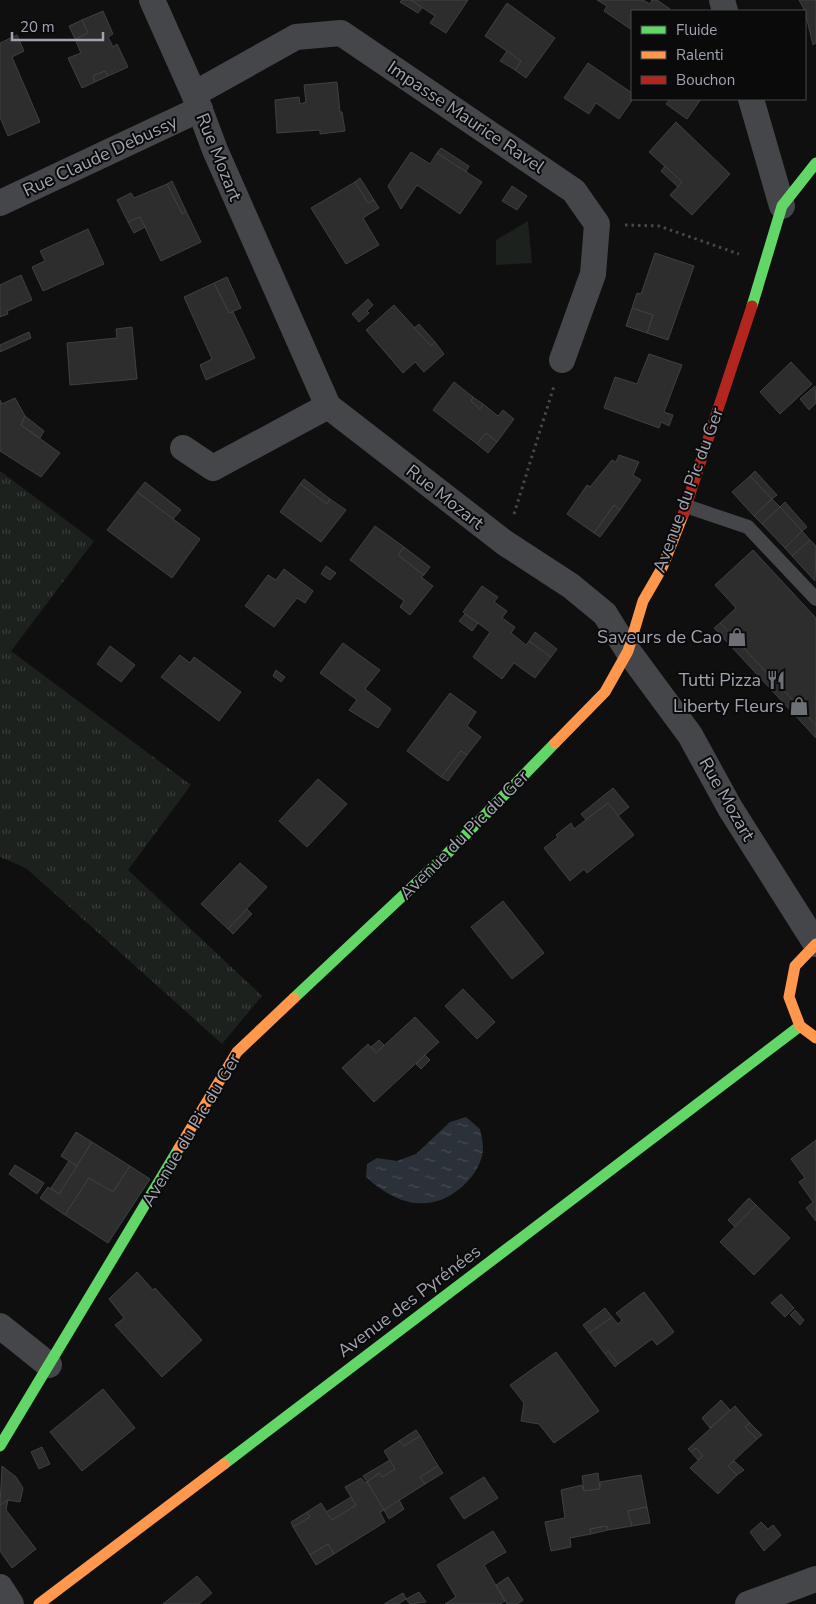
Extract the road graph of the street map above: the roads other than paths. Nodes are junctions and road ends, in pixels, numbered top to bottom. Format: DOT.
graph roads {
  1 [pos="152,0"];
  2 [pos="751,100"];
  3 [pos="197,101"];
  4 [pos="816,163"];
  5 [pos="0,203"];
  6 [pos="782,206"];
  7 [pos="562,360"];
  8 [pos="328,406"];
  9 [pos="183,448"];
  10 [pos="686,506"];
  11 [pos="816,599"];
  12 [pos="628,651"];
  13 [pos="816,944"];
  14 [pos="800,1026"];
  15 [pos="816,1038"];
  16 [pos="0,1326"];
  17 [pos="49,1366"];
  18 [pos="0,1446"];
  19 [pos="816,1579"];
  20 [pos="0,1587"];
  21 [pos="12,1604"];
  22 [pos="39,1604"];
  23 [pos="748,1604"];
  1 -- 3 [label="street, Rue Mozart"];
  2 -- 6 [label="street"];
  3 -- 5 [label="street, Rue Claude Debussy"];
  3 -- 7 [label="street, Impasse Maurice Ravel"];
  3 -- 8 [label="street, Rue Mozart"];
  4 -- 6 [label="street, Avenue du Pic du Ger"];
  6 -- 10 [label="street, Avenue du Pic du Ger"];
  8 -- 9 [label="street"];
  8 -- 12 [label="street, Rue Mozart"];
  10 -- 11 [label="lane"];
  10 -- 12 [label="street, Avenue du Pic du Ger"];
  12 -- 13 [label="street, Rue Mozart"];
  12 -- 17 [label="street, Avenue du Pic du Ger"];
  13 -- 14 [label="street"];
  14 -- 15 [label="street"];
  14 -- 22 [label="street, Avenue des Pyrénées"];
  16 -- 17 [label="street"];
  17 -- 18 [label="street, Avenue du Pic du Ger"];
  19 -- 23 [label="street"];
  20 -- 21 [label="street"];
}
